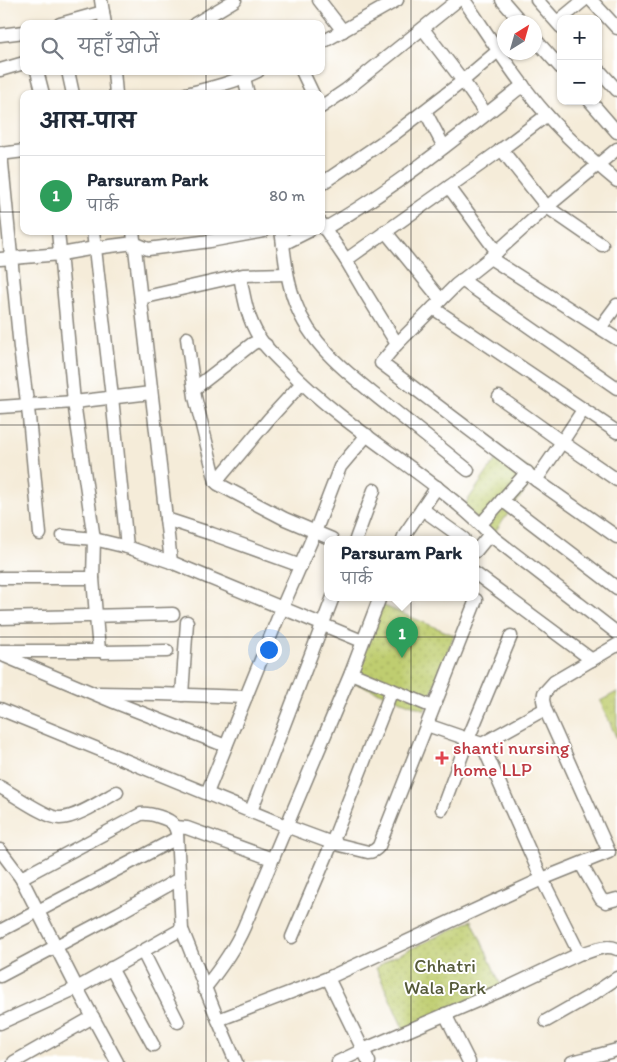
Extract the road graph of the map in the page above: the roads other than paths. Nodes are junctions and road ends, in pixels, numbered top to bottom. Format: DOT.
graph roads {
  1 [pos="235,0"];
  2 [pos="319,0"];
  3 [pos="397,0"];
  4 [pos="458,0"];
  5 [pos="464,0"];
  6 [pos="502,0"];
  7 [pos="537,0"];
  8 [pos="584,0"];
  9 [pos="590,0"];
  10 [pos="104,8"];
  11 [pos="516,15"];
  12 [pos="568,15"];
  13 [pos="557,19"];
  14 [pos="71,20"];
  15 [pos="202,20"];
  16 [pos="617,28"];
  17 [pos="422,29"];
  18 [pos="20,32"];
  19 [pos="343,32"];
  20 [pos="0,35"];
  21 [pos="325,41"];
  22 [pos="497,47"];
  23 [pos="542,47"];
  24 [pos="497,52"];
  25 [pos="506,60"];
  26 [pos="20,64"];
  27 [pos="557,64"];
  28 [pos="0,70"];
  29 [pos="602,73"];
  30 [pos="38,75"];
  31 [pos="69,75"];
  32 [pos="114,75"];
  33 [pos="250,75"];
  34 [pos="304,75"];
  35 [pos="244,78"];
  36 [pos="462,81"];
  37 [pos="523,85"];
  38 [pos="42,90"];
  39 [pos="73,90"];
  40 [pos="116,90"];
  41 [pos="202,90"];
  42 [pos="247,90"];
  43 [pos="311,90"];
  44 [pos="617,90"];
  45 [pos="325,104"];
  46 [pos="593,105"];
  47 [pos="425,111"];
  48 [pos="486,114"];
  49 [pos="547,115"];
  50 [pos="617,132"];
  51 [pos="444,147"];
  52 [pos="617,149"];
  53 [pos="501,150"];
  54 [pos="20,151"];
  55 [pos="1,153"];
  56 [pos="598,165"];
  57 [pos="325,181"];
  58 [pos="617,181"];
  59 [pos="449,187"];
  60 [pos="546,207"];
  61 [pos="325,224"];
  62 [pos="325,229"];
  63 [pos="385,231"];
  64 [pos="58,235"];
  65 [pos="93,235"];
  66 [pos="242,235"];
  67 [pos="133,237"];
  68 [pos="282,238"];
  69 [pos="602,246"];
  70 [pos="95,248"];
  71 [pos="60,254"];
  72 [pos="494,255"];
  73 [pos="6,258"];
  74 [pos="346,260"];
  75 [pos="286,274"];
  76 [pos="240,276"];
  77 [pos="462,280"];
  78 [pos="141,298"];
  79 [pos="437,304"];
  80 [pos="617,304"];
  81 [pos="600,328"];
  82 [pos="187,338"];
  83 [pos="617,338"];
  84 [pos="397,344"];
  85 [pos="266,346"];
  86 [pos="302,383"];
  87 [pos="617,388"];
  88 [pos="194,389"];
  89 [pos="151,393"];
  90 [pos="112,397"];
  91 [pos="500,397"];
  92 [pos="74,402"];
  93 [pos="28,405"];
  94 [pos="0,407"];
  95 [pos="583,410"];
  96 [pos="617,432"];
  97 [pos="367,435"];
  98 [pos="562,442"];
  99 [pos="468,470"];
  100 [pos="531,476"];
  101 [pos="617,480"];
  102 [pos="216,482"];
  103 [pos="437,487"];
  104 [pos="374,490"];
  105 [pos="502,500"];
  106 [pos="422,509"];
  107 [pos="166,519"];
  108 [pos="481,524"];
  109 [pos="315,532"];
  110 [pos="40,534"];
  111 [pos="490,534"];
  112 [pos="63,536"];
  113 [pos="325,536"];
  114 [pos="357,536"];
  115 [pos="405,536"];
  116 [pos="460,536"];
  117 [pos="617,537"];
  118 [pos="94,539"];
  119 [pos="126,547"];
  120 [pos="479,547"];
  121 [pos="171,562"];
  122 [pos="300,566"];
  123 [pos="479,576"];
  124 [pos="0,578"];
  125 [pos="93,578"];
  126 [pos="617,588"];
  127 [pos="331,601"];
  128 [pos="378,601"];
  129 [pos="476,601"];
  130 [pos="282,608"];
  131 [pos="173,614"];
  132 [pos="96,615"];
  133 [pos="0,618"];
  134 [pos="188,622"];
  135 [pos="322,625"];
  136 [pos="617,633"];
  137 [pos="511,636"];
  138 [pos="362,641"];
  139 [pos="617,646"];
  140 [pos="100,651"];
  141 [pos="167,652"];
  142 [pos="0,653"];
  143 [pos="592,660"];
  144 [pos="350,673"];
  145 [pos="392,690"];
  146 [pos="92,693"];
  147 [pos="182,694"];
  148 [pos="246,697"];
  149 [pos="433,708"];
  150 [pos="0,709"];
  151 [pos="545,709"];
  152 [pos="427,725"];
  153 [pos="468,739"];
  154 [pos="482,744"];
  155 [pos="226,746"];
  156 [pos="0,788"];
  157 [pos="117,792"];
  158 [pos="207,794"];
  159 [pos="442,809"];
  160 [pos="251,812"];
  161 [pos="286,826"];
  162 [pos="176,832"];
  163 [pos="332,843"];
  164 [pos="0,850"];
  165 [pos="613,850"];
  166 [pos="272,859"];
  167 [pos="581,864"];
  168 [pos="22,878"];
  169 [pos="179,879"];
  170 [pos="542,879"];
  171 [pos="617,899"];
  172 [pos="38,911"];
  173 [pos="182,930"];
  174 [pos="0,931"];
  175 [pos="292,937"];
  176 [pos="56,946"];
  177 [pos="617,949"];
  178 [pos="143,952"];
  179 [pos="581,953"];
  180 [pos="111,968"];
  181 [pos="0,976"];
  182 [pos="328,978"];
  183 [pos="617,978"];
  184 [pos="77,988"];
  185 [pos="204,989"];
  186 [pos="446,1014"];
  187 [pos="93,1017"];
  188 [pos="218,1020"];
  189 [pos="546,1020"];
  190 [pos="178,1022"];
  191 [pos="0,1023"];
  192 [pos="152,1044"];
  193 [pos="574,1048"];
  194 [pos="363,1050"];
  195 [pos="617,1050"];
  196 [pos="577,1061"];
  197 [pos="14,1062"];
  198 [pos="117,1062"];
  199 [pos="236,1062"];
  200 [pos="338,1062"];
  201 [pos="369,1062"];
  202 [pos="469,1062"];
  1 -- 15 [label="street"];
  2 -- 19 [label="street"];
  3 -- 19 [label="street"];
  4 -- 17 [label="street"];
  5 -- 22 [label="street"];
  6 -- 11 [label="street"];
  7 -- 13 [label="street"];
  8 -- 12 [label="street"];
  9 -- 16 [label="street"];
  10 -- 14 [label="street"];
  17 -- 36 [label="street"];
  17 -- 45 [label="street"];
  18 -- 20 [label="street"];
  19 -- 21 [label="street"];
  23 -- 27 [label="street"];
  24 -- 36 [label="street"];
  25 -- 37 [label="street"];
  26 -- 28 [label="street"];
  29 -- 44 [label="street"];
  30 -- 38 [label="street"];
  31 -- 39 [label="street"];
  32 -- 40 [label="street"];
  33 -- 35 [label="street"];
  34 -- 43 [label="street"];
  35 -- 41 [label="street"];
  35 -- 42 [label="street"];
  36 -- 47 [label="street"];
  36 -- 48 [label="street"];
  37 -- 48 [label="street"];
  37 -- 49 [label="street"];
  46 -- 50 [label="street"];
  47 -- 51 [label="street"];
  47 -- 57 [label="street"];
  48 -- 51 [label="street"];
  49 -- 53 [label="street"];
  49 -- 56 [label="street"];
  51 -- 61 [label="street"];
  52 -- 56 [label="street"];
  53 -- 59 [label="street"];
  53 -- 60 [label="street"];
  54 -- 55 [label="street"];
  55 -- 73 [label="street"];
  56 -- 58 [label="street"];
  56 -- 60 [label="street"];
  59 -- 63 [label="street"];
  59 -- 72 [label="street"];
  60 -- 69 [label="street"];
  60 -- 72 [label="street"];
  62 -- 74 [label="street"];
  63 -- 74 [label="street"];
  63 -- 79 [label="street"];
  64 -- 71 [label="street"];
  65 -- 70 [label="street"];
  66 -- 67 [label="street"];
  67 -- 70 [label="street"];
  67 -- 78 [label="street"];
  68 -- 75 [label="street"];
  70 -- 71 [label="street"];
  70 -- 90 [label="street"];
  71 -- 73 [label="street"];
  71 -- 92 [label="street"];
  72 -- 77 [label="street"];
  72 -- 81 [label="street"];
  73 -- 93 [label="street"];
  74 -- 84 [label="street"];
  75 -- 76 [label="street"];
  75 -- 99 [label="street"];
  76 -- 78 [label="street"];
  76 -- 85 [label="street"];
  77 -- 79 [label="street"];
  77 -- 87 [label="street"];
  78 -- 89 [label="street"];
  79 -- 84 [label="street"];
  79 -- 95 [label="street"];
  80 -- 81 [label="street"];
  81 -- 83 [label="street"];
  82 -- 88 [label="street"];
  84 -- 100 [label="street"];
  85 -- 86 [label="street"];
  85 -- 88 [label="street"];
  86 -- 97 [label="street"];
  86 -- 102 [label="street"];
  88 -- 102 [label="street"];
  89 -- 90 [label="street"];
  89 -- 107 [label="street"];
  90 -- 92 [label="street"];
  90 -- 119 [label="street"];
  91 -- 98 [label="street"];
  92 -- 93 [label="street"];
  92 -- 118 [label="street"];
  93 -- 94 [label="street"];
  93 -- 110 [label="street"];
  95 -- 96 [label="street"];
  95 -- 98 [label="street"];
  97 -- 103 [label="street"];
  97 -- 109 [label="street"];
  98 -- 100 [label="street"];
  98 -- 101 [label="street"];
  100 -- 105 [label="street"];
  100 -- 117 [label="street"];
  102 -- 109 [label="street"];
  103 -- 106 [label="street"];
  103 -- 108 [label="street"];
  104 -- 114 [label="street"];
  105 -- 108 [label="street"];
  105 -- 126 [label="street"];
  106 -- 115 [label="street"];
  106 -- 116 [label="street"];
  107 -- 121 [label="street"];
  107 -- 122 [label="street"];
  108 -- 111 [label="street"];
  109 -- 113 [label="street"];
  109 -- 122 [label="street"];
  111 -- 120 [label="street"];
  111 -- 136 [label="street"];
  112 -- 118 [label="street"];
  118 -- 119 [label="street"];
  118 -- 125 [label="street"];
  119 -- 121 [label="street"];
  121 -- 130 [label="street"];
  122 -- 130 [label="street"];
  123 -- 143 [label="street"];
  124 -- 125 [label="street"];
  125 -- 132 [label="street"];
  127 -- 135 [label="street"];
  128 -- 138 [label="street"];
  129 -- 149 [label="street"];
  130 -- 135 [label="street"];
  130 -- 148 [label="street"];
  131 -- 132 [label="street"];
  132 -- 133 [label="street"];
  132 -- 140 [label="street"];
  134 -- 147 [label="street"];
  135 -- 138 [label="street"];
  135 -- 160 [label="street"];
  137 -- 153 [label="street"];
  138 -- 144 [label="street"];
  139 -- 143 [label="street"];
  140 -- 141 [label="street"];
  140 -- 142 [label="street"];
  142 -- 146 [label="street"];
  143 -- 151 [label="street"];
  144 -- 145 [label="street"];
  144 -- 161 [label="street"];
  145 -- 149 [label="street"];
  145 -- 163 [label="street"];
  146 -- 147 [label="street"];
  146 -- 155 [label="street"];
  147 -- 148 [label="street"];
  148 -- 155 [label="street"];
  149 -- 152 [label="street"];
  150 -- 158 [label="street"];
  151 -- 154 [label="street"];
  151 -- 165 [label="street"];
  152 -- 153 [label="street"];
  152 -- 163 [label="street"];
  153 -- 154 [label="street"];
  153 -- 159 [label="street"];
  154 -- 170 [label="street"];
  155 -- 158 [label="street"];
  156 -- 157 [label="street"];
  158 -- 160 [label="street"];
  160 -- 161 [label="street"];
  161 -- 163 [label="street"];
  161 -- 166 [label="street"];
  162 -- 166 [label="street"];
  162 -- 168 [label="street"];
  162 -- 169 [label="street"];
  162 -- 172 [label="street"];
  163 -- 175 [label="street"];
  164 -- 168 [label="street"];
  165 -- 167 [label="street"];
  166 -- 185 [label="street"];
  167 -- 170 [label="street"];
  167 -- 171 [label="street"];
  168 -- 172 [label="street"];
  169 -- 173 [label="street"];
  169 -- 176 [label="street"];
  170 -- 179 [label="street"];
  170 -- 182 [label="street"];
  172 -- 174 [label="street"];
  172 -- 176 [label="street"];
  173 -- 178 [label="street"];
  173 -- 185 [label="street"];
  176 -- 181 [label="street"];
  176 -- 184 [label="street"];
  177 -- 179 [label="street"];
  178 -- 180 [label="street"];
  178 -- 190 [label="street"];
  179 -- 186 [label="street"];
  180 -- 184 [label="street"];
  180 -- 192 [label="street"];
  182 -- 188 [label="street"];
  182 -- 194 [label="street"];
  183 -- 189 [label="street"];
  184 -- 187 [label="street"];
  184 -- 191 [label="street"];
  185 -- 188 [label="street"];
  186 -- 194 [label="street"];
  186 -- 202 [label="street"];
  187 -- 197 [label="street"];
  187 -- 198 [label="street"];
  188 -- 199 [label="street"];
  193 -- 196 [label="street"];
  194 -- 200 [label="street"];
  194 -- 201 [label="street"];
  195 -- 196 [label="street"];
}
